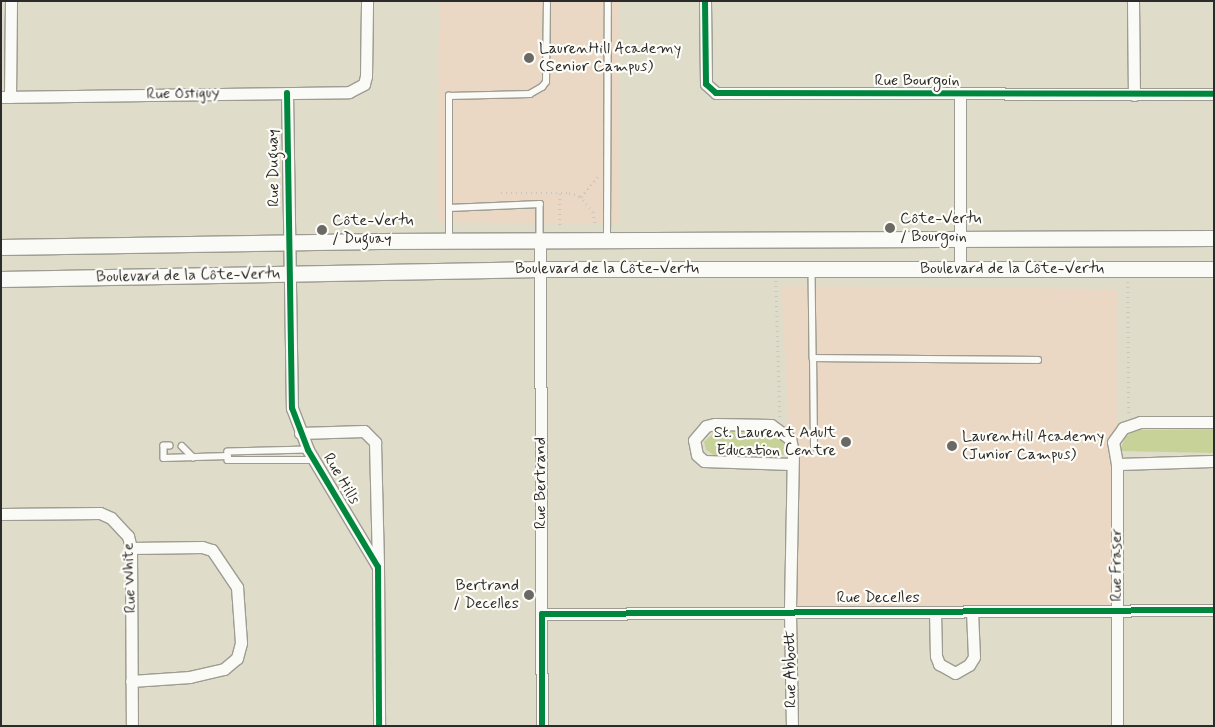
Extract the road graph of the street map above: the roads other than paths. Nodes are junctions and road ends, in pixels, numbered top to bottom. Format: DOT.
graph roads {
  1 [pos="11,1"];
  2 [pos="367,1"];
  3 [pos="547,1"];
  4 [pos="608,1"];
  5 [pos="705,1"];
  6 [pos="1133,1"];
  7 [pos="287,93"];
  8 [pos="1214,94"];
  9 [pos="960,95"];
  10 [pos="1134,95"];
  11 [pos="6,97"];
  12 [pos="449,208"];
  13 [pos="1214,238"];
  14 [pos="959,239"];
  15 [pos="540,240"];
  16 [pos="607,240"];
  17 [pos="450,241"];
  18 [pos="289,242"];
  19 [pos="1,247"];
  20 [pos="812,268"];
  21 [pos="539,269"];
  22 [pos="960,269"];
  23 [pos="1214,269"];
  24 [pos="290,274"];
  25 [pos="1,279"];
  26 [pos="812,358"];
  27 [pos="1038,360"];
  28 [pos="1214,422"];
  29 [pos="300,433"];
  30 [pos="170,446"];
  31 [pos="182,446"];
  32 [pos="814,447"];
  33 [pos="308,450"];
  34 [pos="261,451"];
  35 [pos="228,456"];
  36 [pos="193,457"];
  37 [pos="261,460"];
  38 [pos="314,460"];
  39 [pos="1214,461"];
  40 [pos="791,464"];
  41 [pos="1117,464"];
  42 [pos="1,514"];
  43 [pos="131,548"];
  44 [pos="378,567"];
  45 [pos="1214,610"];
  46 [pos="1118,611"];
  47 [pos="935,612"];
  48 [pos="972,612"];
  49 [pos="790,613"];
  50 [pos="542,614"];
  51 [pos="131,681"];
  52 [pos="132,726"];
  53 [pos="379,726"];
  54 [pos="542,726"];
  55 [pos="792,726"];
  56 [pos="1117,726"];
  1 -- 11 [label="street"];
  2 -- 7 [label="street, Rue Ostiguy"];
  3 -- 12 [label="lane"];
  4 -- 16 [label="lane"];
  5 -- 9 [label="street, Rue Bourgoin"];
  6 -- 10 [label="street"];
  7 -- 11 [label="street, Rue Ostiguy"];
  7 -- 18 [label="street, Rue Duguay"];
  8 -- 10 [label="street, Rue Bourgoin"];
  9 -- 10 [label="street, Rue Bourgoin"];
  9 -- 14 [label="street, Rue Bourgoin"];
  12 -- 15 [label="lane"];
  12 -- 17 [label="lane"];
  13 -- 14 [label="main road, Boulevard de la Côte-Vertu"];
  14 -- 16 [label="main road, Boulevard de la Côte-Vertu"];
  14 -- 22 [label="street, Rue Bourgoin"];
  15 -- 16 [label="main road, Boulevard de la Côte-Vertu"];
  15 -- 17 [label="main road, Boulevard de la Côte-Vertu"];
  15 -- 21 [label="street, Rue Bertrand"];
  17 -- 18 [label="main road, Boulevard de la Côte-Vertu"];
  18 -- 19 [label="main road, Boulevard de la Côte-Vertu"];
  18 -- 24 [label="street, Rue Hills"];
  20 -- 21 [label="main road, Boulevard de la Côte-Vertu"];
  20 -- 22 [label="main road, Boulevard de la Côte-Vertu"];
  20 -- 26 [label="lane"];
  21 -- 24 [label="main road, Boulevard de la Côte-Vertu"];
  21 -- 50 [label="street, Rue Bertrand"];
  22 -- 23 [label="main road, Boulevard de la Côte-Vertu"];
  24 -- 25 [label="main road, Boulevard de la Côte-Vertu"];
  24 -- 29 [label="street, Rue Hills"];
  26 -- 27 [label="lane"];
  26 -- 32 [label="lane"];
  28 -- 41 [label="street, Rue Fraser"];
  29 -- 33 [label="street, Rue Hills"];
  29 -- 44 [label="street, Rue Hills"];
  30 -- 36 [label="lane"];
  31 -- 36 [label="lane"];
  33 -- 34 [label="lane"];
  33 -- 38 [label="street, Rue Hills"];
  34 -- 35 [label="lane"];
  34 -- 37 [label="lane"];
  35 -- 36 [label="lane"];
  35 -- 37 [label="lane"];
  37 -- 38 [label="lane"];
  38 -- 44 [label="street, Rue Hills"];
  39 -- 41 [label="street"];
  40 -- 40 [label="street, Rue Abbott"];
  40 -- 49 [label="street, Rue Abbott"];
  41 -- 46 [label="street, Rue Fraser"];
  42 -- 43 [label="street, Rue White"];
  43 -- 51 [label="street, Rue White"];
  43 -- 51 [label="street"];
  44 -- 53 [label="street, Rue Hills"];
  45 -- 46 [label="street, Rue Decelles"];
  46 -- 48 [label="street, Rue Decelles"];
  46 -- 56 [label="street, Rue Fraser"];
  47 -- 48 [label="street, Rue Decelles"];
  47 -- 48 [label="street, Rue Decelles"];
  47 -- 49 [label="street, Rue Decelles"];
  49 -- 50 [label="street, Rue Decelles"];
  49 -- 55 [label="street, Rue Abbott"];
  50 -- 54 [label="street, Rue Bertrand"];
  51 -- 52 [label="street, Rue White"];
}
